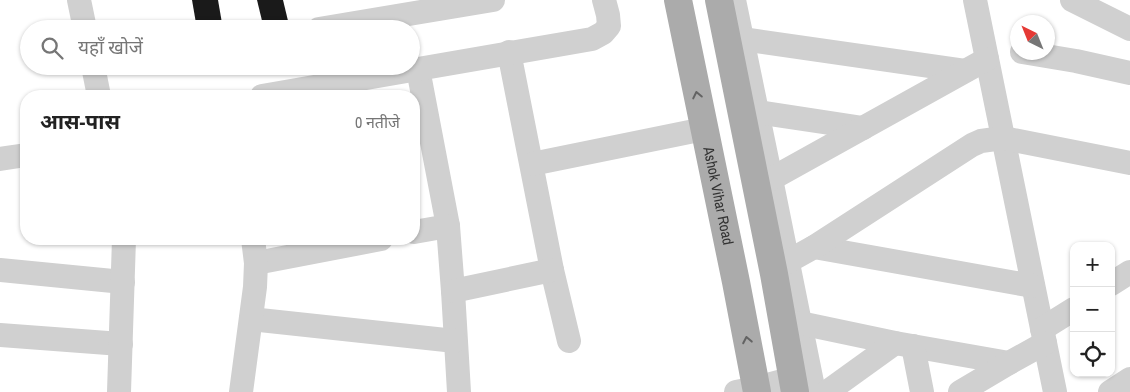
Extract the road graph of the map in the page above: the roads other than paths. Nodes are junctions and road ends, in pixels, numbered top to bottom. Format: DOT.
graph roads {
  1 [pos="79,0"];
  2 [pos="493,0"];
  3 [pos="604,0"];
  4 [pos="678,0"];
  5 [pos="719,0"];
  6 [pos="734,0"];
  7 [pos="975,0"];
  8 [pos="1085,3"];
  9 [pos="83,20"];
  10 [pos="373,20"];
  11 [pos="1130,29"];
  12 [pos="742,39"];
  13 [pos="509,52"];
  14 [pos="986,52"];
  15 [pos="1010,52"];
  16 [pos="1055,58"];
  17 [pos="420,68"];
  18 [pos="965,71"];
  19 [pos="1130,73"];
  20 [pos="95,75"];
  21 [pos="388,75"];
  22 [pos="419,75"];
  23 [pos="98,90"];
  24 [pos="323,90"];
  25 [pos="757,112"];
  26 [pos="863,128"];
  27 [pos="704,129"];
  28 [pos="1003,138"];
  29 [pos="20,155"];
  30 [pos="0,158"];
  31 [pos="1130,163"];
  32 [pos="532,164"];
  33 [pos="771,179"];
  34 [pos="448,226"];
  35 [pos="420,231"];
  36 [pos="124,245"];
  37 [pos="254,245"];
  38 [pos="335,245"];
  39 [pos="814,247"];
  40 [pos="788,262"];
  41 [pos="256,263"];
  42 [pos="0,270"];
  43 [pos="552,270"];
  44 [pos="1130,272"];
  45 [pos="1115,281"];
  46 [pos="123,282"];
  47 [pos="1034,286"];
  48 [pos="453,291"];
  49 [pos="1070,313"];
  50 [pos="251,319"];
  51 [pos="800,323"];
  52 [pos="0,335"];
  53 [pos="1044,336"];
  54 [pos="455,341"];
  55 [pos="569,341"];
  56 [pos="121,344"];
  57 [pos="904,344"];
  58 [pos="1009,363"];
  59 [pos="1130,379"];
  60 [pos="801,387"];
  61 [pos="750,391"];
  62 [pos="119,392"];
  63 [pos="241,392"];
  64 [pos="459,392"];
  65 [pos="827,392"];
  66 [pos="922,392"];
  67 [pos="960,392"];
  68 [pos="1055,392"];
  69 [pos="1110,392"];
  1 -- 9 [label="street"];
  2 -- 10 [label="street"];
  3 -- 13 [label="street"];
  27 -- 4 [label="main road, Ashok Vihar Road, one-way"];
  5 -- 60 [label="main road"];
  6 -- 12 [label="street"];
  7 -- 14 [label="street"];
  8 -- 11 [label="street"];
  12 -- 18 [label="street"];
  12 -- 25 [label="street"];
  13 -- 17 [label="street"];
  13 -- 32 [label="street"];
  14 -- 15 [label="street"];
  14 -- 18 [label="street"];
  14 -- 28 [label="street"];
  16 -- 19 [label="street"];
  18 -- 26 [label="street"];
  20 -- 23 [label="street"];
  21 -- 24 [label="street"];
  22 -- 34 [label="street"];
  25 -- 26 [label="street"];
  25 -- 33 [label="street"];
  26 -- 33 [label="street"];
  27 -- 32 [label="street"];
  61 -- 27 [label="main road, Ashok Vihar Road, one-way"];
  28 -- 31 [label="street"];
  28 -- 39 [label="street"];
  28 -- 47 [label="street"];
  29 -- 30 [label="street"];
  32 -- 43 [label="street"];
  33 -- 40 [label="street"];
  34 -- 35 [label="street"];
  34 -- 48 [label="street"];
  36 -- 46 [label="street"];
  37 -- 41 [label="street"];
  38 -- 41 [label="street"];
  39 -- 40 [label="street"];
  39 -- 47 [label="street"];
  40 -- 51 [label="street"];
  41 -- 50 [label="street"];
  42 -- 46 [label="street"];
  43 -- 48 [label="street"];
  43 -- 55 [label="street"];
  44 -- 45 [label="street"];
  46 -- 56 [label="street"];
  47 -- 53 [label="street"];
  48 -- 54 [label="street"];
  49 -- 53 [label="street"];
  50 -- 54 [label="street"];
  50 -- 63 [label="street"];
  51 -- 57 [label="street"];
  51 -- 60 [label="street"];
  52 -- 56 [label="street"];
  53 -- 58 [label="street"];
  53 -- 68 [label="street"];
  54 -- 64 [label="street"];
  56 -- 62 [label="street"];
  57 -- 58 [label="street"];
  57 -- 65 [label="street"];
  57 -- 66 [label="street"];
  58 -- 67 [label="street"];
  59 -- 69 [label="street"];
  60 -- 61 [label="street"];
}
